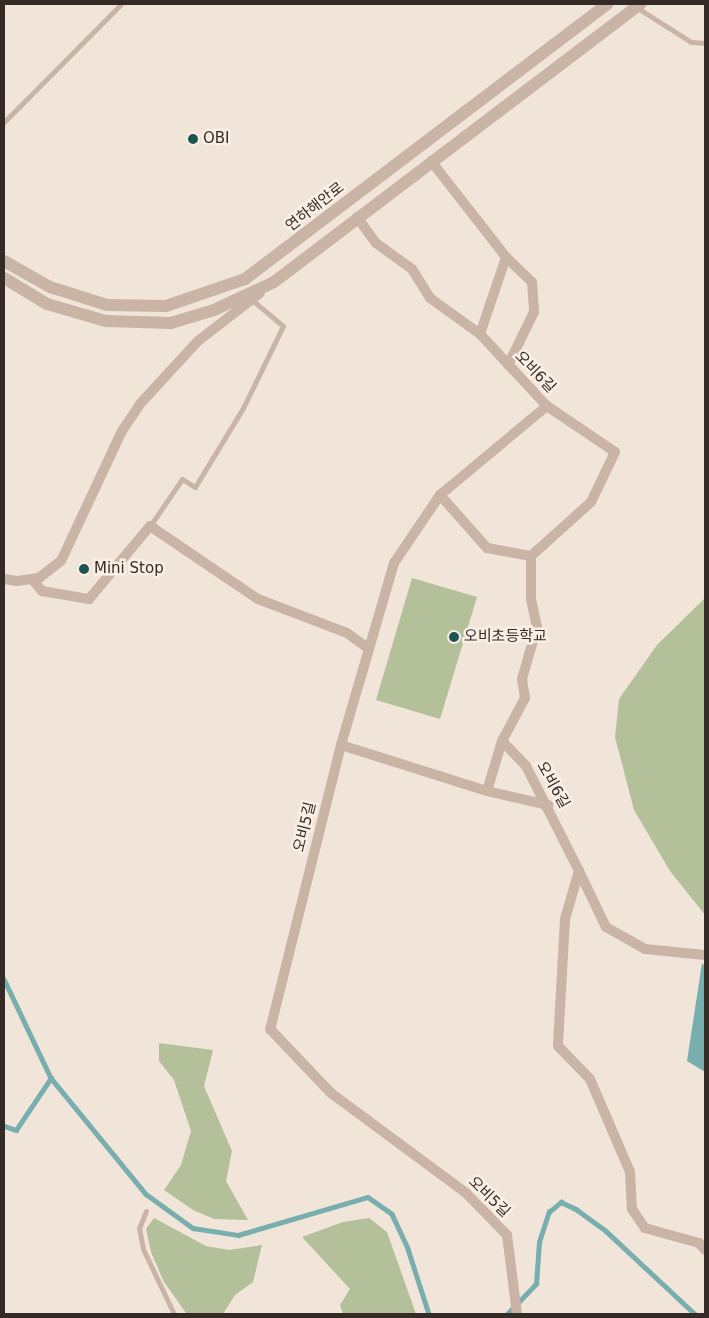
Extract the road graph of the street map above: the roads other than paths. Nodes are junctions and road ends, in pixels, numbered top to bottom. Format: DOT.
graph roads {
  1 [pos="121,4"];
  2 [pos="607,4"];
  3 [pos="638,5"];
  4 [pos="705,42"];
  5 [pos="4,122"];
  6 [pos="431,161"];
  7 [pos="357,217"];
  8 [pos="506,256"];
  9 [pos="4,261"];
  10 [pos="4,278"];
  11 [pos="274,282"];
  12 [pos="251,300"];
  13 [pos="480,334"];
  14 [pos="508,366"];
  15 [pos="547,406"];
  16 [pos="440,495"];
  17 [pos="150,526"];
  18 [pos="531,556"];
  19 [pos="4,579"];
  20 [pos="32,579"];
  21 [pos="369,649"];
  22 [pos="502,741"];
  23 [pos="341,745"];
  24 [pos="487,791"];
  25 [pos="548,806"];
  26 [pos="579,871"];
  27 [pos="705,955"];
  28 [pos="146,1211"];
  29 [pos="705,1250"];
  30 [pos="174,1314"];
  31 [pos="517,1314"];
  1 -- 5 [label="lane"];
  2 -- 9 [label="street, 연하해안로"];
  3 -- 4 [label="lane"];
  3 -- 6 [label="street"];
  6 -- 7 [label="street"];
  6 -- 8 [label="street"];
  7 -- 11 [label="street"];
  7 -- 13 [label="street, 오비6길"];
  8 -- 13 [label="street"];
  8 -- 14 [label="street"];
  10 -- 11 [label="street"];
  11 -- 12 [label="street"];
  12 -- 17 [label="lane"];
  12 -- 20 [label="street"];
  13 -- 14 [label="street, 오비6길"];
  14 -- 15 [label="street, 오비6길"];
  15 -- 16 [label="street, 오비5길"];
  15 -- 18 [label="street, 오비6길"];
  16 -- 18 [label="street"];
  16 -- 21 [label="street, 오비5길"];
  17 -- 20 [label="street"];
  17 -- 21 [label="street"];
  18 -- 22 [label="street"];
  19 -- 20 [label="street"];
  21 -- 23 [label="street, 오비5길"];
  22 -- 24 [label="street"];
  22 -- 25 [label="street, 오비6길"];
  23 -- 24 [label="street"];
  23 -- 31 [label="street, 오비5길"];
  24 -- 25 [label="street"];
  25 -- 26 [label="street, 오비6길"];
  26 -- 27 [label="street, 오비6길"];
  26 -- 29 [label="street"];
  28 -- 30 [label="lane"];
}
